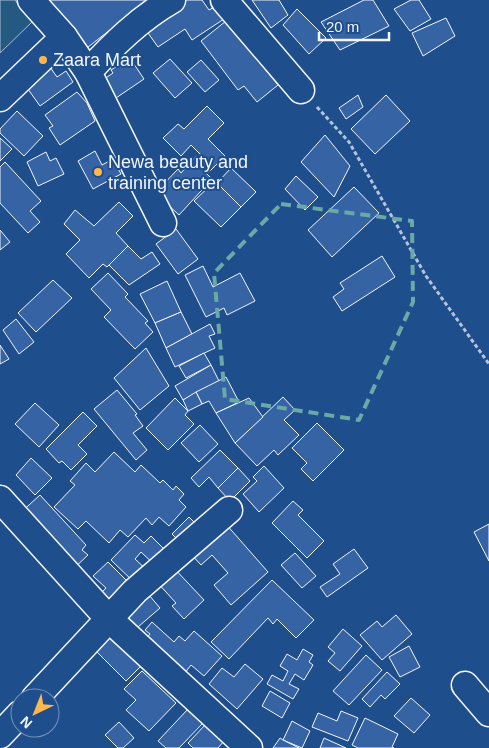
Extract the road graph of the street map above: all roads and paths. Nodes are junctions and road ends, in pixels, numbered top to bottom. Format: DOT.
graph roads {
  1 [pos="32,0"];
  2 [pos="172,0"];
  3 [pos="224,0"];
  4 [pos="64,37"];
  5 [pos="88,72"];
  6 [pos="301,90"];
  7 [pos="0,98"];
  8 [pos="163,223"];
  9 [pos="489,364"];
  10 [pos="0,499"];
  11 [pos="229,510"];
  12 [pos="108,618"];
  13 [pos="465,685"];
  14 [pos="44,688"];
  15 [pos="489,713"];
  16 [pos="10,724"];
  17 [pos="0,735"];
  18 [pos="249,748"];
  1 -- 4 [label="street"];
  2 -- 5 [label="street"];
  3 -- 6 [label="street"];
  4 -- 5 [label="street"];
  4 -- 7 [label="street"];
  5 -- 8 [label="street"];
  6 -- 9 [label="path"];
  10 -- 12 [label="street"];
  11 -- 12 [label="street"];
  12 -- 14 [label="street"];
  12 -- 18 [label="street"];
  13 -- 15 [label="street"];
  16 -- 17 [label="street"];
}
